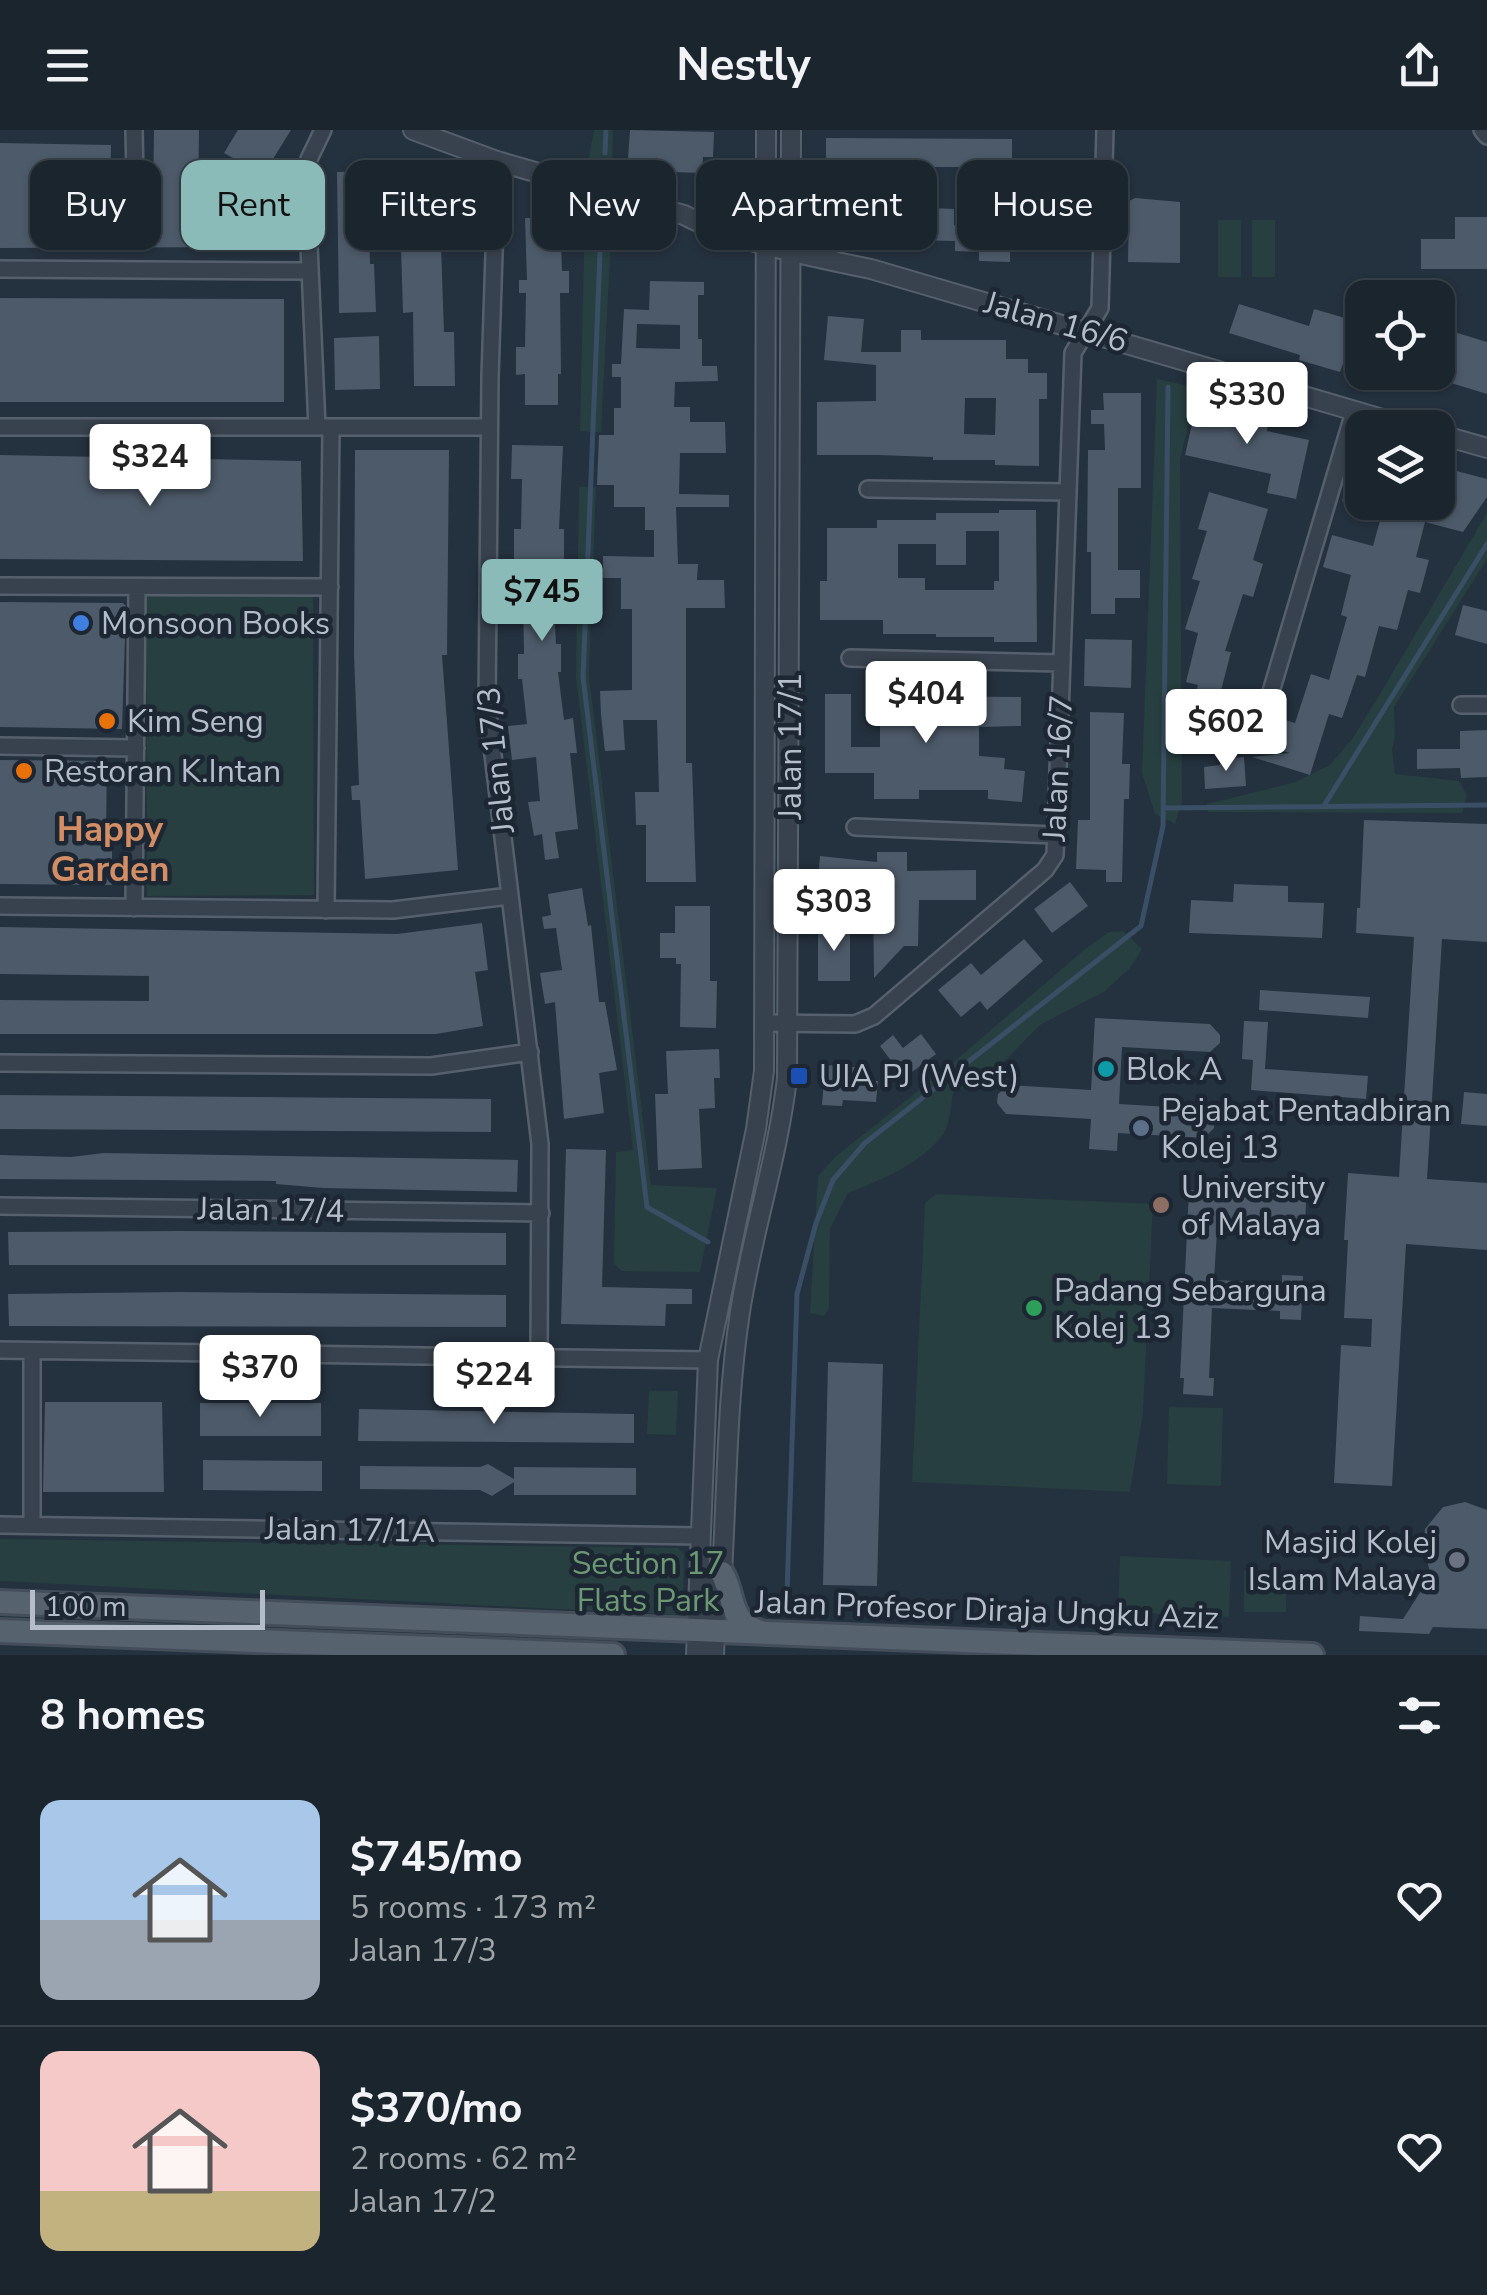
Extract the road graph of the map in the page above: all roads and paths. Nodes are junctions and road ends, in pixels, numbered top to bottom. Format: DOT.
graph roads {
  1 [pos="134,130"];
  2 [pos="323,130"];
  3 [pos="413,130"];
  4 [pos="766,130"];
  5 [pos="792,130"];
  6 [pos="1106,130"];
  7 [pos="1482,130"];
  8 [pos="1487,136"];
  9 [pos="135,160"];
  10 [pos="494,160"];
  11 [pos="766,160"];
  12 [pos="792,160"];
  13 [pos="512,165"];
  14 [pos="684,214"];
  15 [pos="696,215"];
  16 [pos="696,221"];
  17 [pos="495,250"];
  18 [pos="746,250"];
  19 [pos="767,250"];
  20 [pos="792,250"];
  21 [pos="812,250"];
  22 [pos="824,250"];
  23 [pos="829,255"];
  24 [pos="0,269"];
  25 [pos="310,271"];
  26 [pos="767,282"];
  27 [pos="792,284"];
  28 [pos="1086,332"];
  29 [pos="1347,410"];
  30 [pos="0,427"];
  31 [pos="324,427"];
  32 [pos="490,427"];
  33 [pos="1455,439"];
  34 [pos="1345,442"];
  35 [pos="1487,448"];
  36 [pos="868,489"];
  37 [pos="1068,492"];
  38 [pos="0,586"];
  39 [pos="137,586"];
  40 [pos="330,587"];
  41 [pos="850,658"];
  42 [pos="1062,662"];
  43 [pos="1461,705"];
  44 [pos="1487,705"];
  45 [pos="1262,722"];
  46 [pos="0,746"];
  47 [pos="136,748"];
  48 [pos="855,827"];
  49 [pos="1056,835"];
  50 [pos="510,896"];
  51 [pos="0,906"];
  52 [pos="134,908"];
  53 [pos="326,910"];
  54 [pos="765,1023"];
  55 [pos="789,1024"];
  56 [pos="530,1052"];
  57 [pos="0,1062"];
  58 [pos="0,1206"];
  59 [pos="541,1213"];
  60 [pos="0,1350"];
  61 [pos="32,1351"];
  62 [pos="539,1358"];
  63 [pos="708,1360"];
  64 [pos="0,1525"];
  65 [pos="32,1525"];
  66 [pos="700,1536"];
  67 [pos="722,1573"];
  68 [pos="0,1602"];
  69 [pos="406,1618"];
  70 [pos="0,1631"];
  71 [pos="774,1635"];
  72 [pos="314,1643"];
  73 [pos="705,1644"];
  74 [pos="404,1651"];
  75 [pos="338,1655"];
  76 [pos="613,1655"];
  77 [pos="1312,1655"];
  1 -- 9 [label="street"];
  2 -- 25 [label="street"];
  3 -- 10 [label="street"];
  4 -- 11 [label="street, Jalan 17/1"];
  5 -- 12 [label="street, Jalan 17/1"];
  6 -- 28 [label="street, Jalan 16/7"];
  7 -- 8 [label="street"];
  13 -- 14 [label="street"];
  14 -- 15 [label="street"];
  14 -- 16 [label="street"];
  17 -- 32 [label="street, Jalan 17/3"];
  18 -- 26 [label="street"];
  19 -- 26 [label="street, Jalan 17/1"];
  20 -- 27 [label="street, Jalan 17/1"];
  21 -- 23 [label="street, Jalan 16/6"];
  22 -- 23 [label="street"];
  23 -- 27 [label="street"];
  23 -- 28 [label="street, Jalan 16/6"];
  24 -- 25 [label="street"];
  25 -- 31 [label="street"];
  26 -- 54 [label="street, Jalan 17/1"];
  27 -- 55 [label="street, Jalan 17/1"];
  28 -- 29 [label="street, Jalan 16/6"];
  28 -- 37 [label="street, Jalan 16/7"];
  30 -- 31 [label="street"];
  31 -- 32 [label="street"];
  31 -- 40 [label="street"];
  32 -- 50 [label="street, Jalan 17/3"];
  33 -- 35 [label="street"];
  34 -- 45 [label="street"];
  36 -- 37 [label="street"];
  37 -- 42 [label="street, Jalan 16/7"];
  38 -- 39 [label="street"];
  39 -- 40 [label="street"];
  39 -- 47 [label="street"];
  40 -- 53 [label="street"];
  41 -- 42 [label="street"];
  42 -- 49 [label="street, Jalan 16/7"];
  43 -- 44 [label="street"];
  46 -- 47 [label="street"];
  47 -- 52 [label="street"];
  48 -- 49 [label="street"];
  49 -- 55 [label="street, Jalan 16/7"];
  50 -- 53 [label="street"];
  50 -- 56 [label="street, Jalan 17/3"];
  51 -- 52 [label="street"];
  52 -- 53 [label="street"];
  54 -- 55 [label="street, Jalan 16/7"];
  54 -- 63 [label="street, Jalan 17/1"];
  55 -- 67 [label="street, Jalan 17/1"];
  56 -- 57 [label="street"];
  56 -- 59 [label="street, Jalan 17/3"];
  58 -- 59 [label="street, Jalan 17/4"];
  59 -- 62 [label="street, Jalan 17/3"];
  60 -- 61 [label="street"];
  61 -- 62 [label="street"];
  61 -- 65 [label="street"];
  62 -- 63 [label="street"];
  63 -- 66 [label="street, Jalan 17/1"];
  64 -- 65 [label="street, Jalan 17/1A"];
  65 -- 66 [label="street, Jalan 17/1A"];
  66 -- 73 [label="street, Jalan 17/1"];
  67 -- 71 [label="main road"];
  67 -- 73 [label="street, Jalan 17/1"];
  68 -- 69 [label="main road, Jalan Profesor Diraja Ungku Aziz"];
  69 -- 73 [label="main road, Jalan Profesor Diraja Ungku Aziz"];
  69 -- 74 [label="street"];
  70 -- 72 [label="main road"];
  71 -- 73 [label="main road, Jalan Profesor Diraja Ungku Aziz"];
  71 -- 77 [label="main road, Jalan Profesor Diraja Ungku Aziz"];
  72 -- 74 [label="main road"];
  72 -- 75 [label="main road"];
  74 -- 76 [label="main road"];
}
